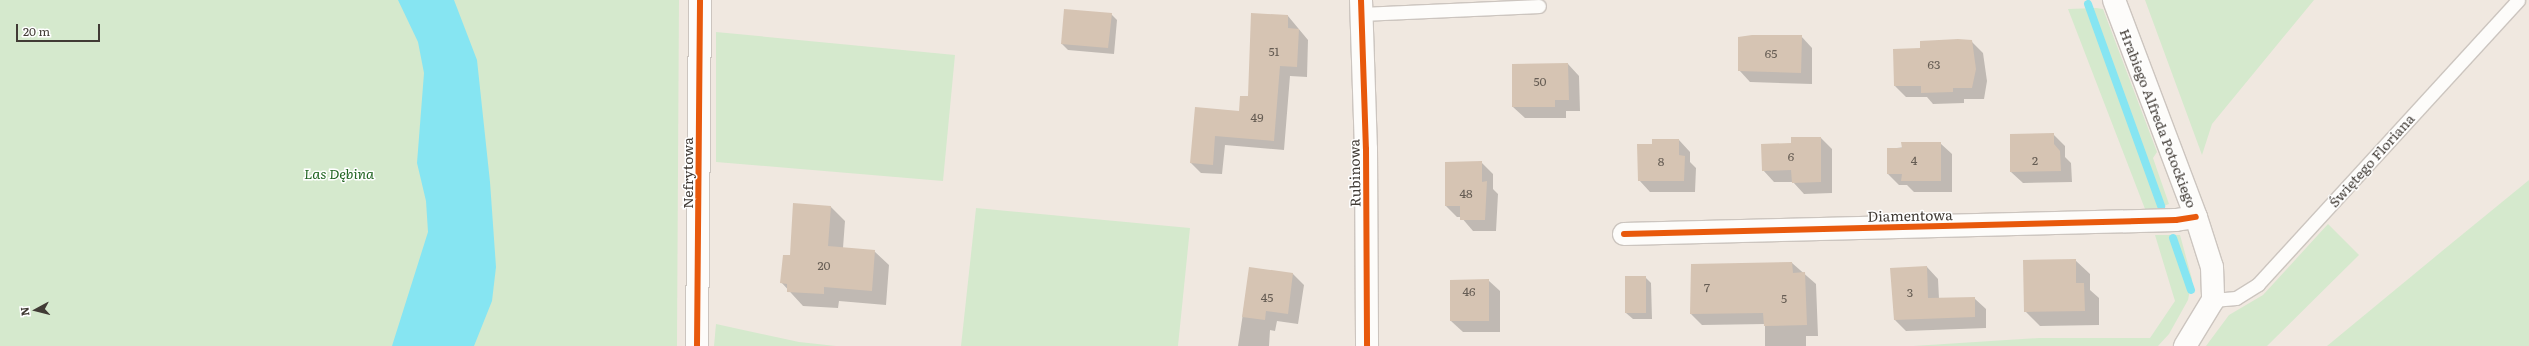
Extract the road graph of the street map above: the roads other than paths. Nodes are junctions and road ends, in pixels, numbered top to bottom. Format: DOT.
graph roads {
  1 [pos="700,0"];
  2 [pos="2114,0"];
  3 [pos="2518,0"];
  4 [pos="1539,6"];
  5 [pos="1362,7"];
  6 [pos="2196,217"];
  7 [pos="1624,234"];
  8 [pos="2213,300"];
  9 [pos="697,346"];
  10 [pos="1367,346"];
  11 [pos="2185,346"];
  1 -- 9 [label="street, Nefrytowa"];
  2 -- 6 [label="street, Hrabiego Alfreda Potockiego"];
  3 -- 8 [label="lane, Świętego Floriana"];
  4 -- 5 [label="lane"];
  5 -- 10 [label="street, Rubinowa"];
  6 -- 7 [label="street, Diamentowa"];
  6 -- 8 [label="street, Hrabiego Alfreda Potockiego"];
  8 -- 11 [label="street"];
}
